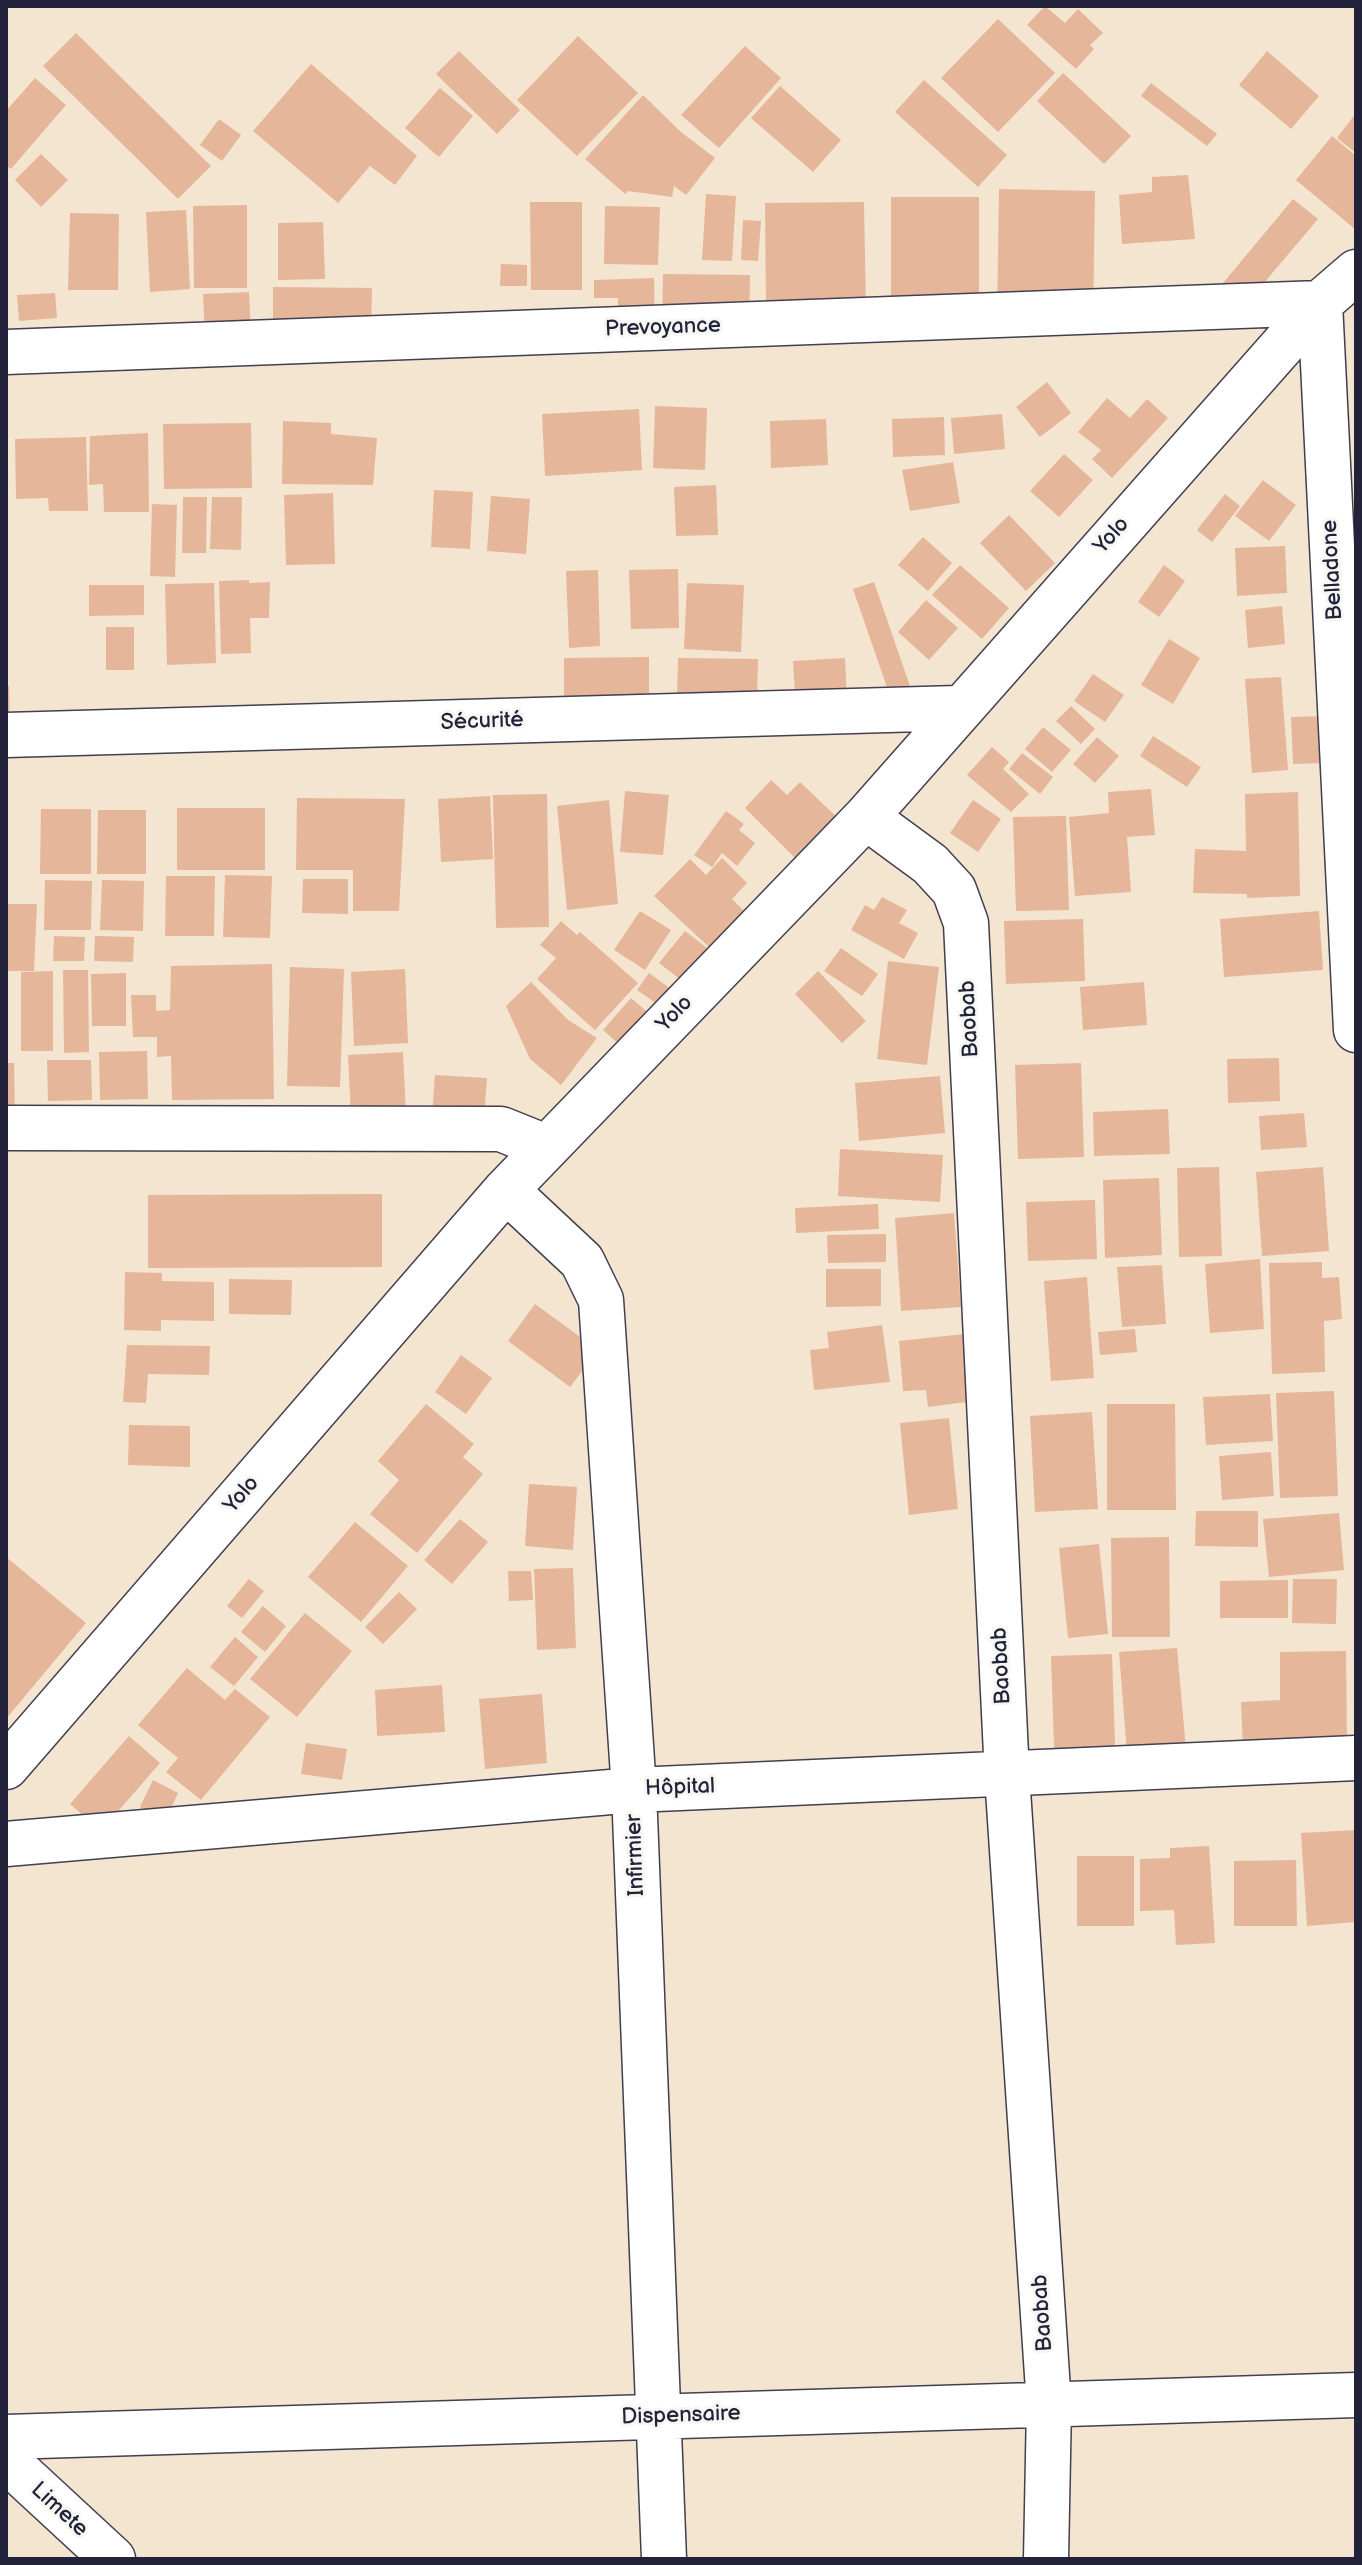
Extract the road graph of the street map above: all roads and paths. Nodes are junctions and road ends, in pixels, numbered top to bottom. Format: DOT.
graph roads {
  1 [pos="1356,272"];
  2 [pos="1320,303"];
  3 [pos="6,352"];
  4 [pos="958,708"];
  5 [pos="6,735"];
  6 [pos="866,817"];
  7 [pos="1356,1030"];
  8 [pos="6,1128"];
  9 [pos="546,1147"];
  10 [pos="506,1190"];
  11 [pos="1356,1758"];
  12 [pos="6,1767"];
  13 [pos="1007,1775"];
  14 [pos="634,1790"];
  15 [pos="6,1844"];
  16 [pos="1356,2395"];
  17 [pos="1049,2405"];
  18 [pos="659,2417"];
  19 [pos="6,2437"];
  20 [pos="6,2460"];
  21 [pos="113,2559"];
  22 [pos="664,2559"];
  23 [pos="1046,2559"];
  1 -- 2 [label="street, Yolo"];
  2 -- 3 [label="street, Prevoyance"];
  2 -- 4 [label="street, Yolo"];
  2 -- 7 [label="street, Belladone"];
  4 -- 5 [label="street, Sécurité"];
  4 -- 6 [label="street, Yolo"];
  6 -- 9 [label="street, Yolo"];
  6 -- 13 [label="street, Baobab"];
  8 -- 9 [label="street"];
  9 -- 10 [label="street, Yolo"];
  10 -- 12 [label="street, Yolo"];
  10 -- 14 [label="street, Infirmier"];
  11 -- 13 [label="street, Hôpital"];
  13 -- 14 [label="street, Hôpital"];
  13 -- 17 [label="street, Baobab"];
  14 -- 15 [label="street, Hôpital"];
  14 -- 18 [label="street, Infirmier"];
  16 -- 17 [label="street, Dispensaire"];
  17 -- 18 [label="street, Dispensaire"];
  17 -- 23 [label="street, Baobab"];
  18 -- 19 [label="street, Dispensaire"];
  18 -- 22 [label="street, Infirmier"];
  20 -- 21 [label="street, Limete"];
}
